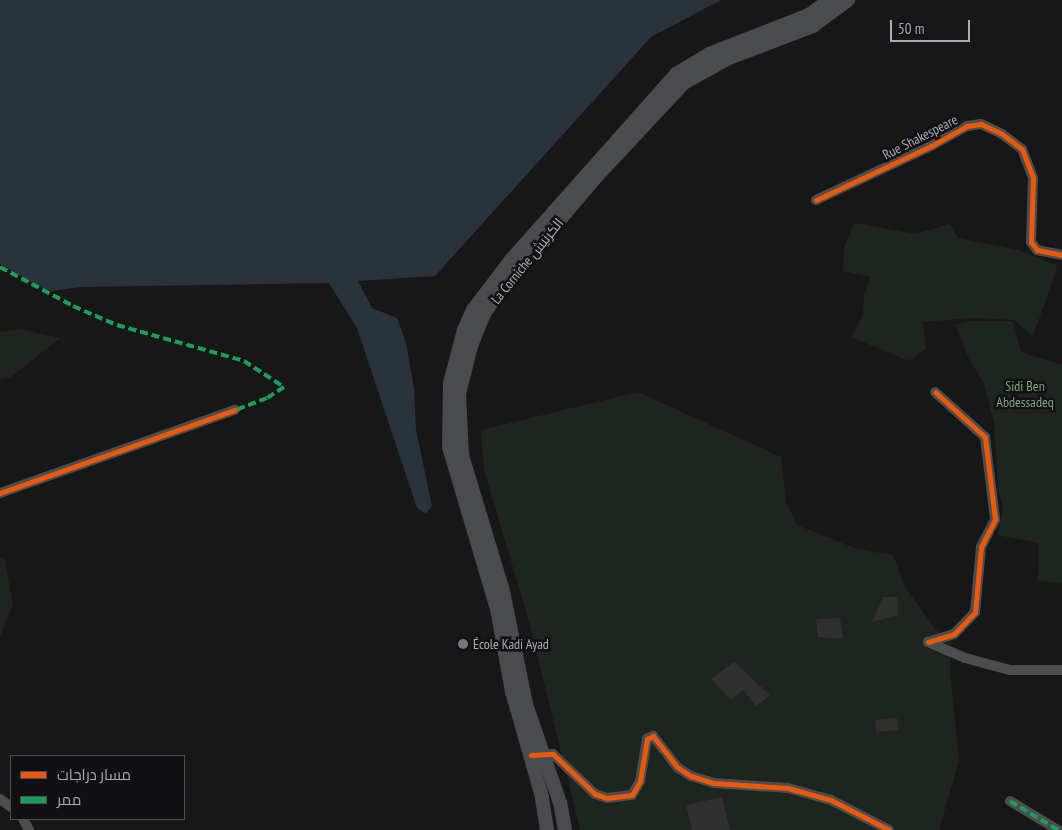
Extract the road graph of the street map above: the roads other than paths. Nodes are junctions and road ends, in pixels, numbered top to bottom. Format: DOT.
graph roads {
  1 [pos="830,0"];
  2 [pos="848,0"];
  3 [pos="816,200"];
  4 [pos="1062,255"];
  5 [pos="935,392"];
  6 [pos="235,410"];
  7 [pos="0,493"];
  8 [pos="1062,670"];
  9 [pos="537,755"];
  10 [pos="1010,801"];
  11 [pos="547,830"];
  12 [pos="565,830"];
  13 [pos="889,830"];
  14 [pos="1058,830"];
  1 -- 9 [label="main road, La Corniche الكرنيش"];
  2 -- 9 [label="main road, La Corniche الكرنيش"];
  3 -- 4 [label="street, Rue Shakespeare"];
  5 -- 8 [label="street"];
  6 -- 7 [label="street"];
  9 -- 11 [label="main road, La Corniche الكرنيش"];
  9 -- 12 [label="main road, La Corniche الكرنيش"];
  9 -- 13 [label="street"];
  10 -- 14 [label="street"];
}
